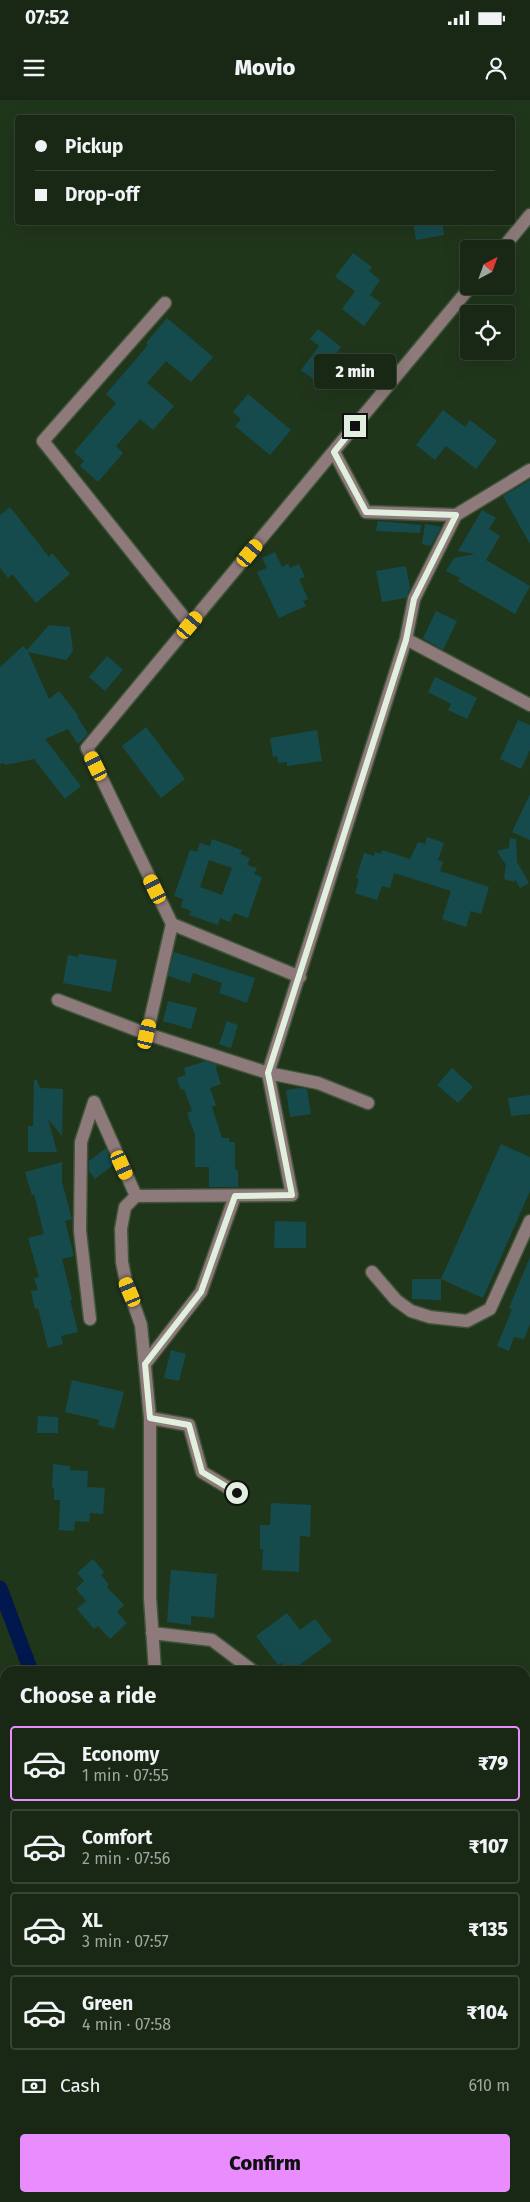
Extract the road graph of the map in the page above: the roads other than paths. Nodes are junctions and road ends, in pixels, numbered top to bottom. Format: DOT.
graph roads {
  1 [pos="530,215"];
  2 [pos="509,240"];
  3 [pos="464,295"];
  4 [pos="165,303"];
  5 [pos="334,452"];
  6 [pos="530,470"];
  7 [pos="456,515"];
  8 [pos="190,625"];
  9 [pos="406,640"];
  10 [pos="530,705"];
  11 [pos="172,924"];
  12 [pos="300,977"];
  13 [pos="58,1000"];
  14 [pos="147,1034"];
  15 [pos="268,1073"];
  16 [pos="368,1103"];
  17 [pos="136,1196"];
  18 [pos="235,1196"];
  19 [pos="530,1221"];
  20 [pos="372,1272"];
  21 [pos="90,1319"];
  22 [pos="145,1364"];
  23 [pos="150,1418"];
  24 [pos="237,1493"];
  25 [pos="152,1633"];
  26 [pos="155,1666"];
  27 [pos="246,1666"];
  1 -- 2 [label="street"];
  3 -- 5 [label="street"];
  4 -- 8 [label="street"];
  5 -- 7 [label="street"];
  5 -- 8 [label="street"];
  6 -- 7 [label="street"];
  7 -- 9 [label="street"];
  8 -- 11 [label="street"];
  9 -- 10 [label="street"];
  9 -- 12 [label="street"];
  11 -- 12 [label="street"];
  11 -- 14 [label="street"];
  12 -- 15 [label="street"];
  13 -- 14 [label="street"];
  14 -- 15 [label="street"];
  15 -- 16 [label="street"];
  15 -- 18 [label="street"];
  17 -- 18 [label="street"];
  17 -- 21 [label="street"];
  17 -- 22 [label="street"];
  18 -- 22 [label="street"];
  19 -- 20 [label="street"];
  22 -- 23 [label="street"];
  23 -- 24 [label="street"];
  23 -- 25 [label="street"];
  25 -- 26 [label="street"];
  25 -- 27 [label="street"];
}
